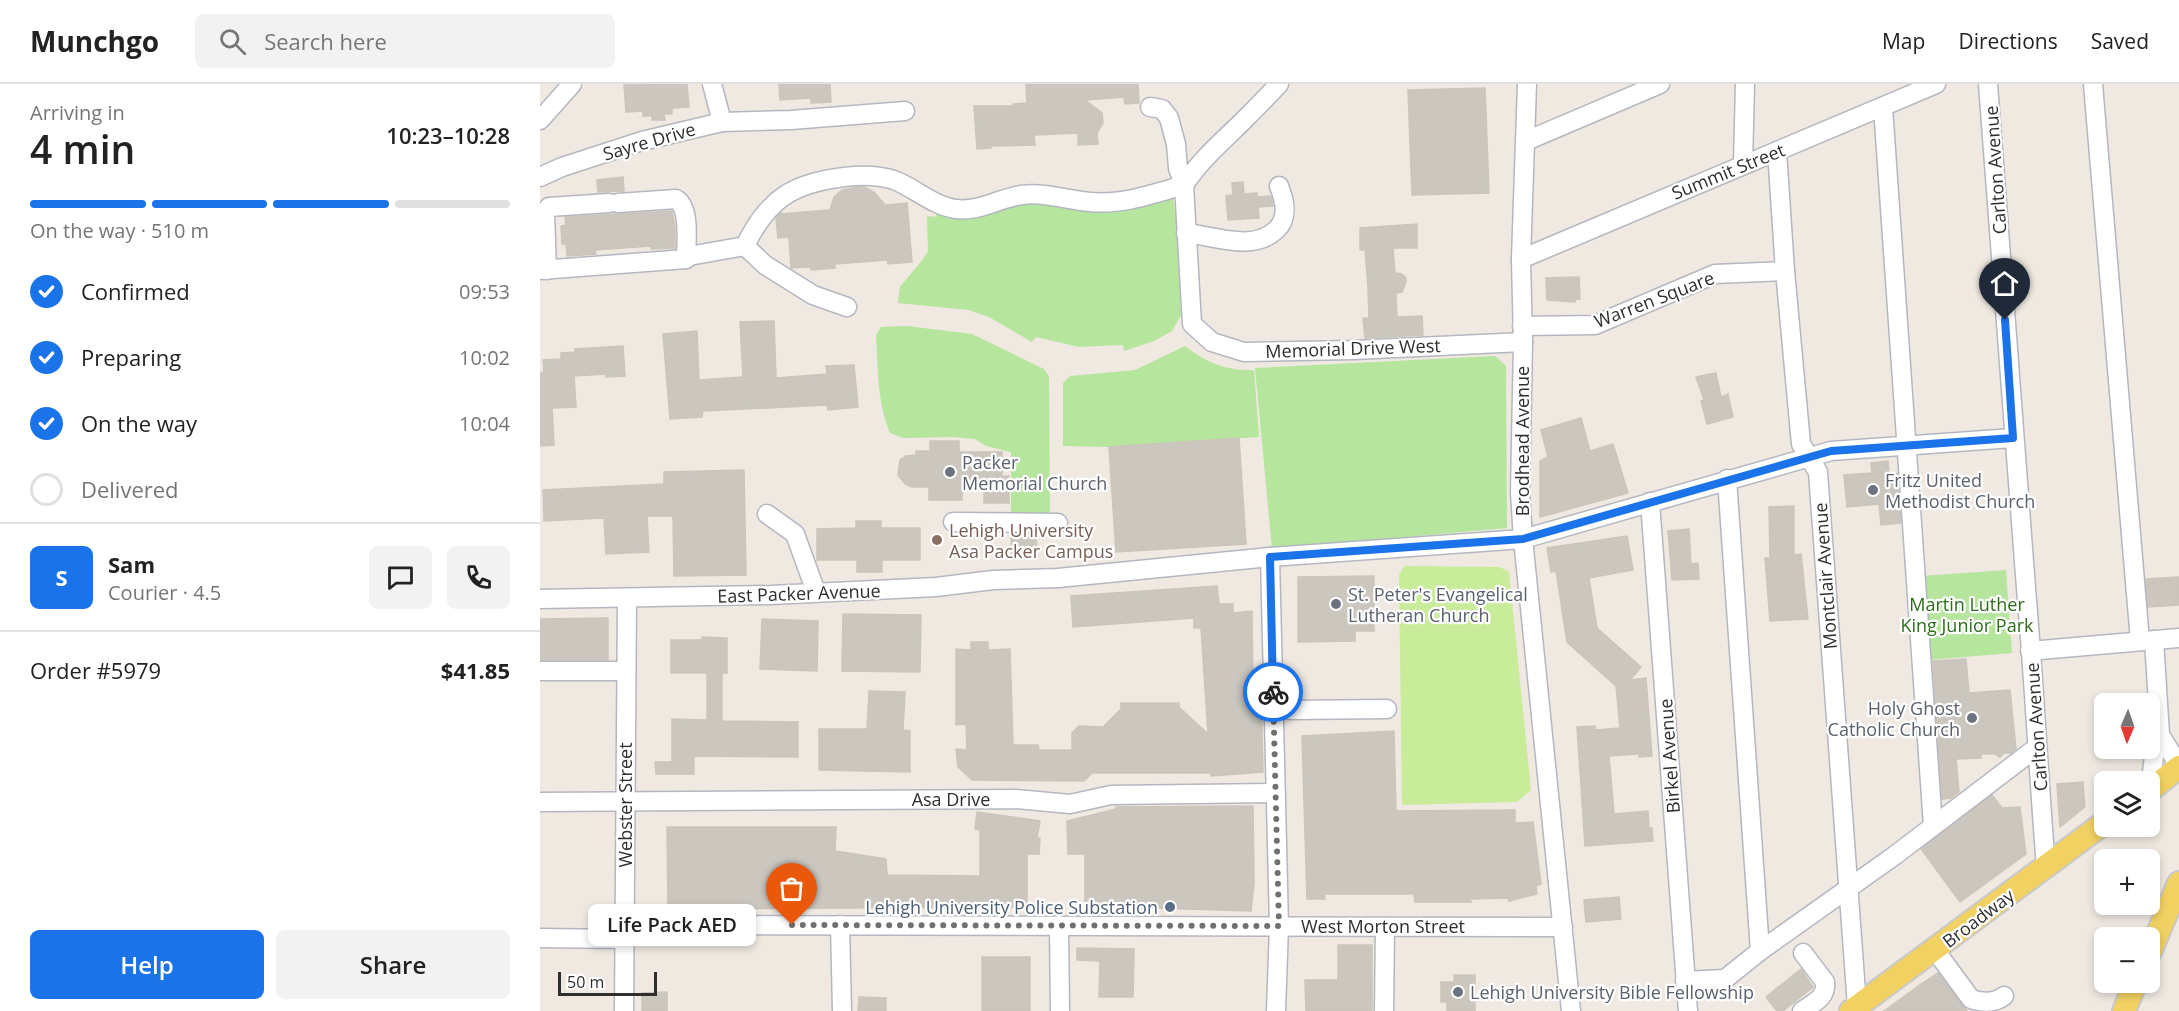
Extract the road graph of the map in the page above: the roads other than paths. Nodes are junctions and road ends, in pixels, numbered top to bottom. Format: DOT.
graph roads {
  1 [pos="572,84"];
  2 [pos="712,84"];
  3 [pos="1279,84"];
  4 [pos="1527,84"];
  5 [pos="1660,84"];
  6 [pos="1745,84"];
  7 [pos="1936,84"];
  8 [pos="1988,84"];
  9 [pos="2092,84"];
  10 [pos="1150,106"];
  11 [pos="1883,107"];
  12 [pos="905,111"];
  13 [pos="540,120"];
  14 [pos="722,122"];
  15 [pos="1526,141"];
  16 [pos="1777,151"];
  17 [pos="1743,164"];
  18 [pos="540,177"];
  19 [pos="1184,185"];
  20 [pos="1279,186"];
  21 [pos="1186,233"];
  22 [pos="746,246"];
  23 [pos="686,259"];
  24 [pos="1521,259"];
  25 [pos="544,270"];
  26 [pos="1785,272"];
  27 [pos="847,307"];
  28 [pos="1522,334"];
  29 [pos="2013,438"];
  30 [pos="1907,446"];
  31 [pos="1810,456"];
  32 [pos="1727,479"];
  33 [pos="1650,502"];
  34 [pos="767,514"];
  35 [pos="953,522"];
  36 [pos="1058,523"];
  37 [pos="1523,539"];
  38 [pos="1270,557"];
  39 [pos="816,592"];
  40 [pos="627,598"];
  41 [pos="540,599"];
  42 [pos="2179,638"];
  43 [pos="2147,641"];
  44 [pos="2030,651"];
  45 [pos="540,671"];
  46 [pos="626,671"];
  47 [pos="2154,693"];
  48 [pos="1274,708"];
  49 [pos="1387,710"];
  50 [pos="2160,735"];
  51 [pos="2036,748"];
  52 [pos="2179,766"];
  53 [pos="2160,782"];
  54 [pos="1276,793"];
  55 [pos="540,802"];
  56 [pos="625,802"];
  57 [pos="1934,826"];
  58 [pos="2094,831"];
  59 [pos="2046,867"];
  60 [pos="2179,883"];
  61 [pos="1847,888"];
  62 [pos="840,925"];
  63 [pos="1059,926"];
  64 [pos="1279,926"];
  65 [pos="1385,927"];
  66 [pos="1563,927"];
  67 [pos="2160,928"];
  68 [pos="624,932"];
  69 [pos="540,938"];
  70 [pos="1935,950"];
  71 [pos="1760,951"];
  72 [pos="1803,953"];
  73 [pos="1685,981"];
  74 [pos="2131,993"];
  75 [pos="2004,996"];
  76 [pos="1854,1009"];
  77 [pos="624,1011"];
  78 [pos="842,1011"];
  79 [pos="1060,1011"];
  80 [pos="1276,1011"];
  81 [pos="1384,1011"];
  82 [pos="1571,1011"];
  83 [pos="1688,1011"];
  84 [pos="1802,1011"];
  85 [pos="2124,1011"];
  1 -- 13 [label="street"];
  2 -- 14 [label="street"];
  3 -- 19 [label="street"];
  4 -- 15 [label="street, Brodhead Avenue"];
  5 -- 15 [label="street"];
  6 -- 17 [label="street"];
  7 -- 11 [label="street, Summit Street"];
  8 -- 29 [label="street, Carlton Avenue"];
  9 -- 43 [label="street"];
  10 -- 19 [label="street"];
  11 -- 16 [label="street, Summit Street"];
  11 -- 30 [label="street"];
  12 -- 14 [label="street, Sayre Drive"];
  14 -- 18 [label="street, Sayre Drive"];
  15 -- 24 [label="street, Brodhead Avenue"];
  16 -- 17 [label="street, Summit Street"];
  16 -- 26 [label="street, Montclair Avenue"];
  17 -- 24 [label="street, Summit Street"];
  19 -- 21 [label="street"];
  19 -- 22 [label="street"];
  20 -- 21 [label="street"];
  21 -- 28 [label="street, Memorial Drive West"];
  22 -- 23 [label="street"];
  22 -- 27 [label="street"];
  23 -- 25 [label="street"];
  23 -- 25 [label="street"];
  24 -- 28 [label="street, Brodhead Avenue"];
  26 -- 28 [label="street, Warren Square"];
  26 -- 31 [label="street, Montclair Avenue"];
  28 -- 37 [label="street, Brodhead Avenue"];
  29 -- 30 [label="street, East Packer Avenue"];
  29 -- 44 [label="street, Carlton Avenue"];
  30 -- 31 [label="street, East Packer Avenue"];
  30 -- 57 [label="street"];
  31 -- 32 [label="street, East Packer Avenue"];
  31 -- 61 [label="street, Montclair Avenue"];
  32 -- 33 [label="street, East Packer Avenue"];
  32 -- 71 [label="street"];
  33 -- 37 [label="street, East Packer Avenue"];
  33 -- 73 [label="street, Birkel Avenue"];
  34 -- 39 [label="street"];
  35 -- 36 [label="street"];
  37 -- 38 [label="street, East Packer Avenue"];
  37 -- 66 [label="street, Brodhead Avenue"];
  38 -- 39 [label="street, East Packer Avenue"];
  38 -- 48 [label="street"];
  39 -- 40 [label="street, East Packer Avenue"];
  40 -- 41 [label="street, East Packer Avenue"];
  40 -- 46 [label="street, Webster Street"];
  42 -- 43 [label="street"];
  43 -- 44 [label="street"];
  43 -- 47 [label="street"];
  44 -- 51 [label="street, Carlton Avenue"];
  45 -- 46 [label="street"];
  46 -- 56 [label="street, Webster Street"];
  48 -- 49 [label="street"];
  48 -- 54 [label="street"];
  50 -- 52 [label="street"];
  51 -- 57 [label="street"];
  51 -- 59 [label="street, Carlton Avenue"];
  52 -- 53 [label="main road"];
  54 -- 56 [label="street, Asa Drive"];
  54 -- 64 [label="street"];
  55 -- 56 [label="street, Asa Drive"];
  56 -- 68 [label="street, Webster Street"];
  57 -- 61 [label="street"];
  58 -- 59 [label="main road, Broadway"];
  59 -- 70 [label="main road, Broadway"];
  60 -- 67 [label="main road"];
  61 -- 71 [label="street"];
  61 -- 76 [label="street, Montclair Avenue"];
  62 -- 63 [label="street, West Morton Street"];
  62 -- 68 [label="street, West Morton Street"];
  62 -- 78 [label="street"];
  63 -- 64 [label="street, West Morton Street"];
  63 -- 79 [label="street"];
  64 -- 65 [label="street, West Morton Street"];
  64 -- 80 [label="street"];
  65 -- 66 [label="street, West Morton Street"];
  65 -- 81 [label="street"];
  66 -- 82 [label="street, Brodhead Avenue"];
  68 -- 69 [label="street, West Morton Street"];
  68 -- 77 [label="street, Webster Street"];
  70 -- 75 [label="street"];
  70 -- 76 [label="main road, Broadway"];
  71 -- 73 [label="street"];
  72 -- 84 [label="street"];
  73 -- 83 [label="street, Birkel Avenue"];
  74 -- 85 [label="main road"];
}
